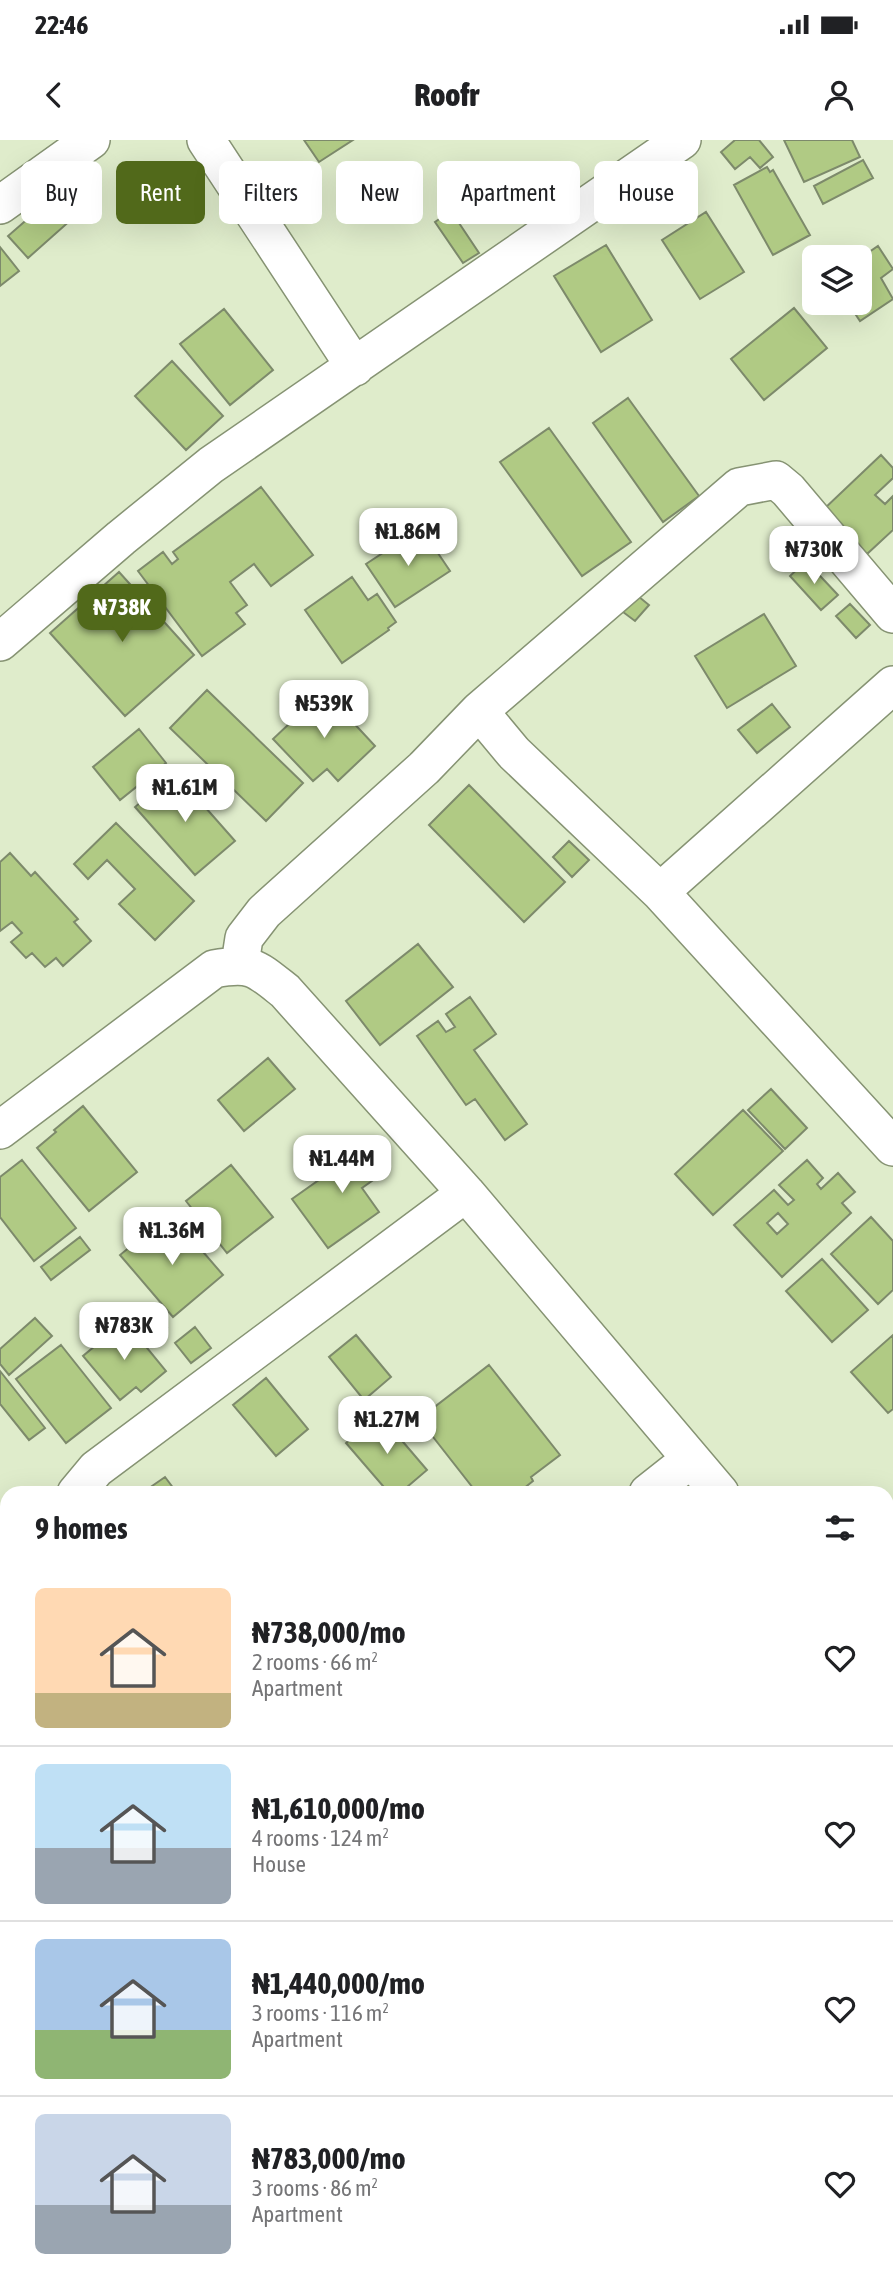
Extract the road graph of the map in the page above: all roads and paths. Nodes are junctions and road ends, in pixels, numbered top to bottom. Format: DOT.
graph roads {
  1 [pos="92,140"];
  2 [pos="206,140"];
  3 [pos="682,140"];
  4 [pos="51,151"];
  5 [pos="0,205"];
  6 [pos="355,367"];
  7 [pos="893,614"];
  8 [pos="0,642"];
  9 [pos="893,685"];
  10 [pos="479,711"];
  11 [pos="660,892"];
  12 [pos="240,964"];
  13 [pos="0,1130"];
  14 [pos="893,1147"];
  15 [pos="466,1193"];
  16 [pos="691,1459"];
  17 [pos="82,1486"];
  18 [pos="657,1486"];
  19 [pos="714,1486"];
  1 -- 4 [label="street"];
  2 -- 6 [label="street"];
  3 -- 6 [label="street"];
  4 -- 5 [label="street"];
  6 -- 8 [label="street"];
  7 -- 10 [label="street"];
  9 -- 11 [label="street"];
  10 -- 11 [label="street"];
  10 -- 12 [label="street"];
  11 -- 14 [label="street"];
  12 -- 13 [label="street"];
  12 -- 15 [label="street"];
  15 -- 16 [label="street"];
  15 -- 17 [label="street"];
  16 -- 18 [label="street"];
  16 -- 19 [label="street"];
}
